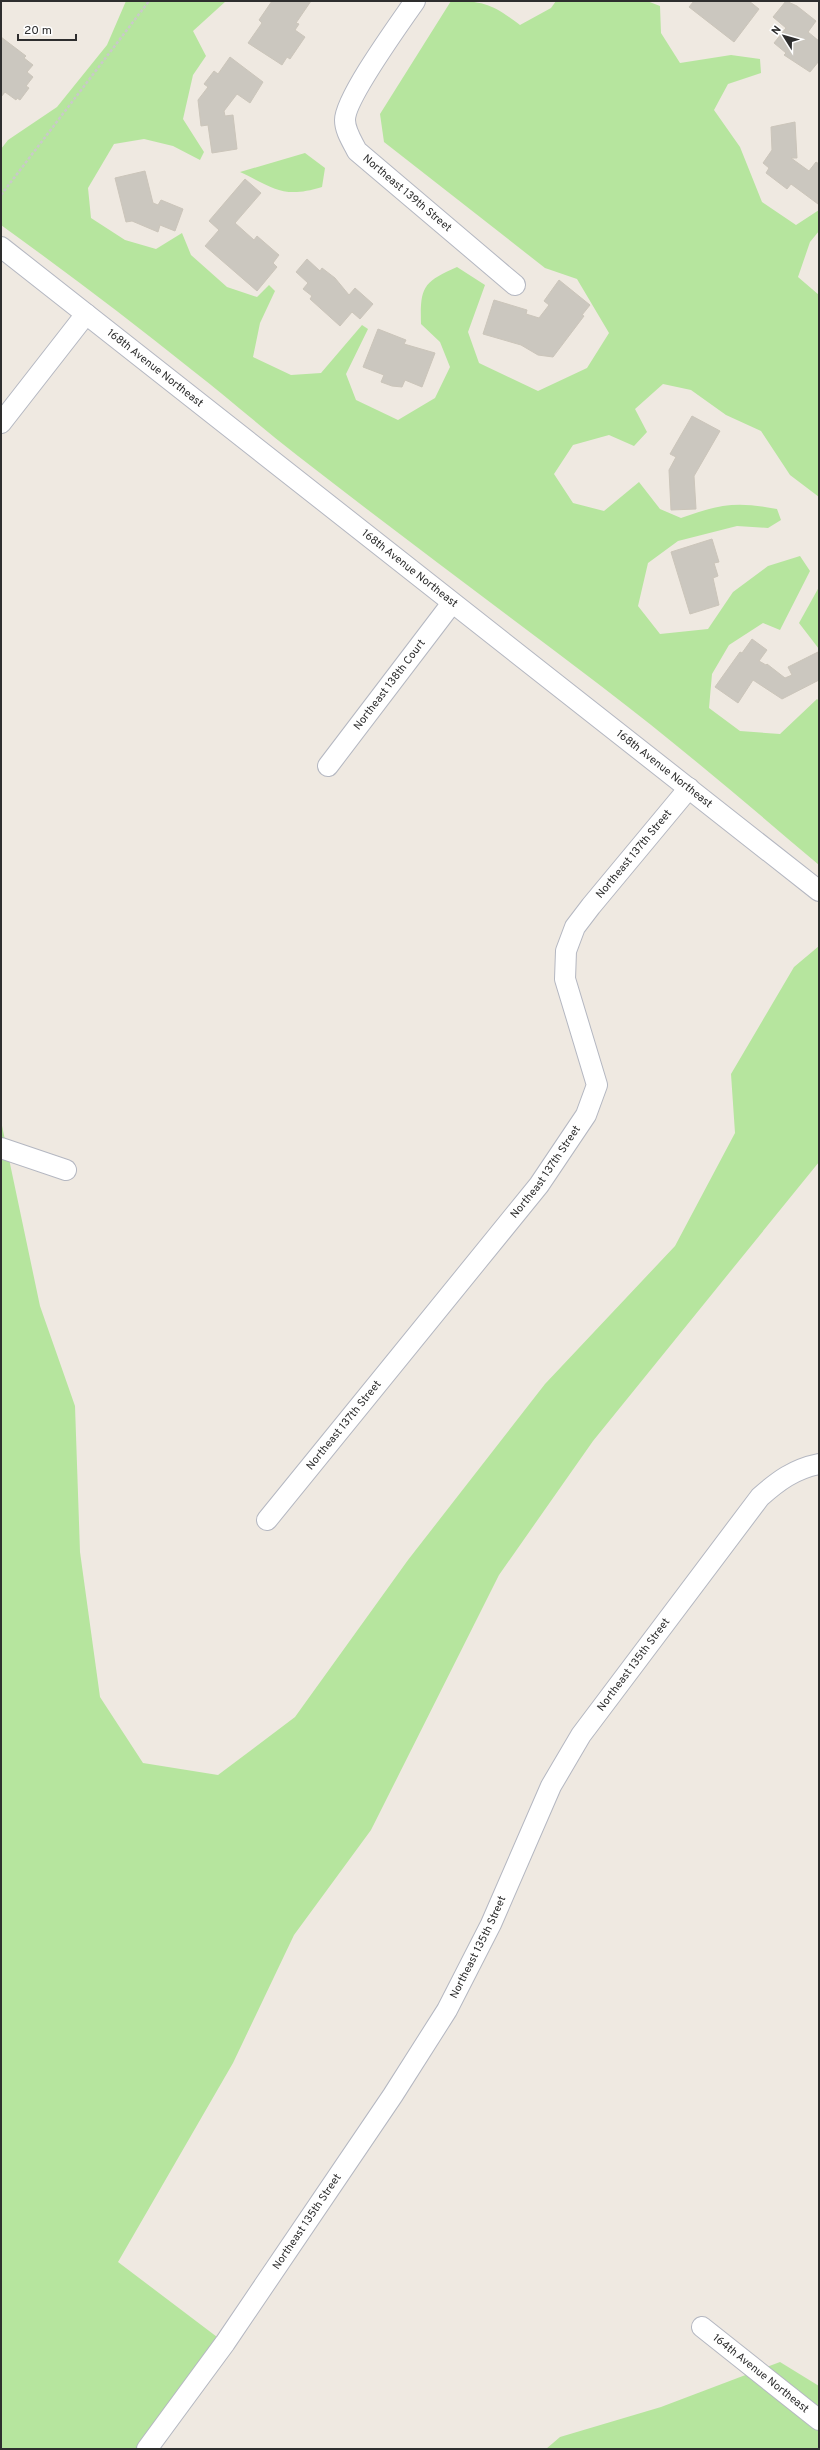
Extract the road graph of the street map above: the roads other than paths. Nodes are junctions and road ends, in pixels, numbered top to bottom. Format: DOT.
graph roads {
  1 [pos="415,1"];
  2 [pos="1,246"];
  3 [pos="515,285"];
  4 [pos="86,314"];
  5 [pos="1,423"];
  6 [pos="452,603"];
  7 [pos="328,766"];
  8 [pos="689,788"];
  9 [pos="819,891"];
  10 [pos="1,1148"];
  11 [pos="66,1170"];
  12 [pos="819,1464"];
  13 [pos="267,1520"];
  14 [pos="702,2327"];
  15 [pos="819,2420"];
  16 [pos="147,2449"];
  1 -- 3 [label="street, Northeast 139th Street"];
  2 -- 4 [label="street, 168th Avenue Northeast"];
  4 -- 5 [label="street"];
  4 -- 6 [label="street, 168th Avenue Northeast"];
  6 -- 7 [label="street, Northeast 138th Court"];
  6 -- 8 [label="street, 168th Avenue Northeast"];
  8 -- 9 [label="street, 168th Avenue Northeast"];
  8 -- 13 [label="street, Northeast 137th Street"];
  10 -- 11 [label="street"];
  12 -- 16 [label="street, Northeast 135th Street"];
  14 -- 15 [label="street, 164th Avenue Northeast"];
}
